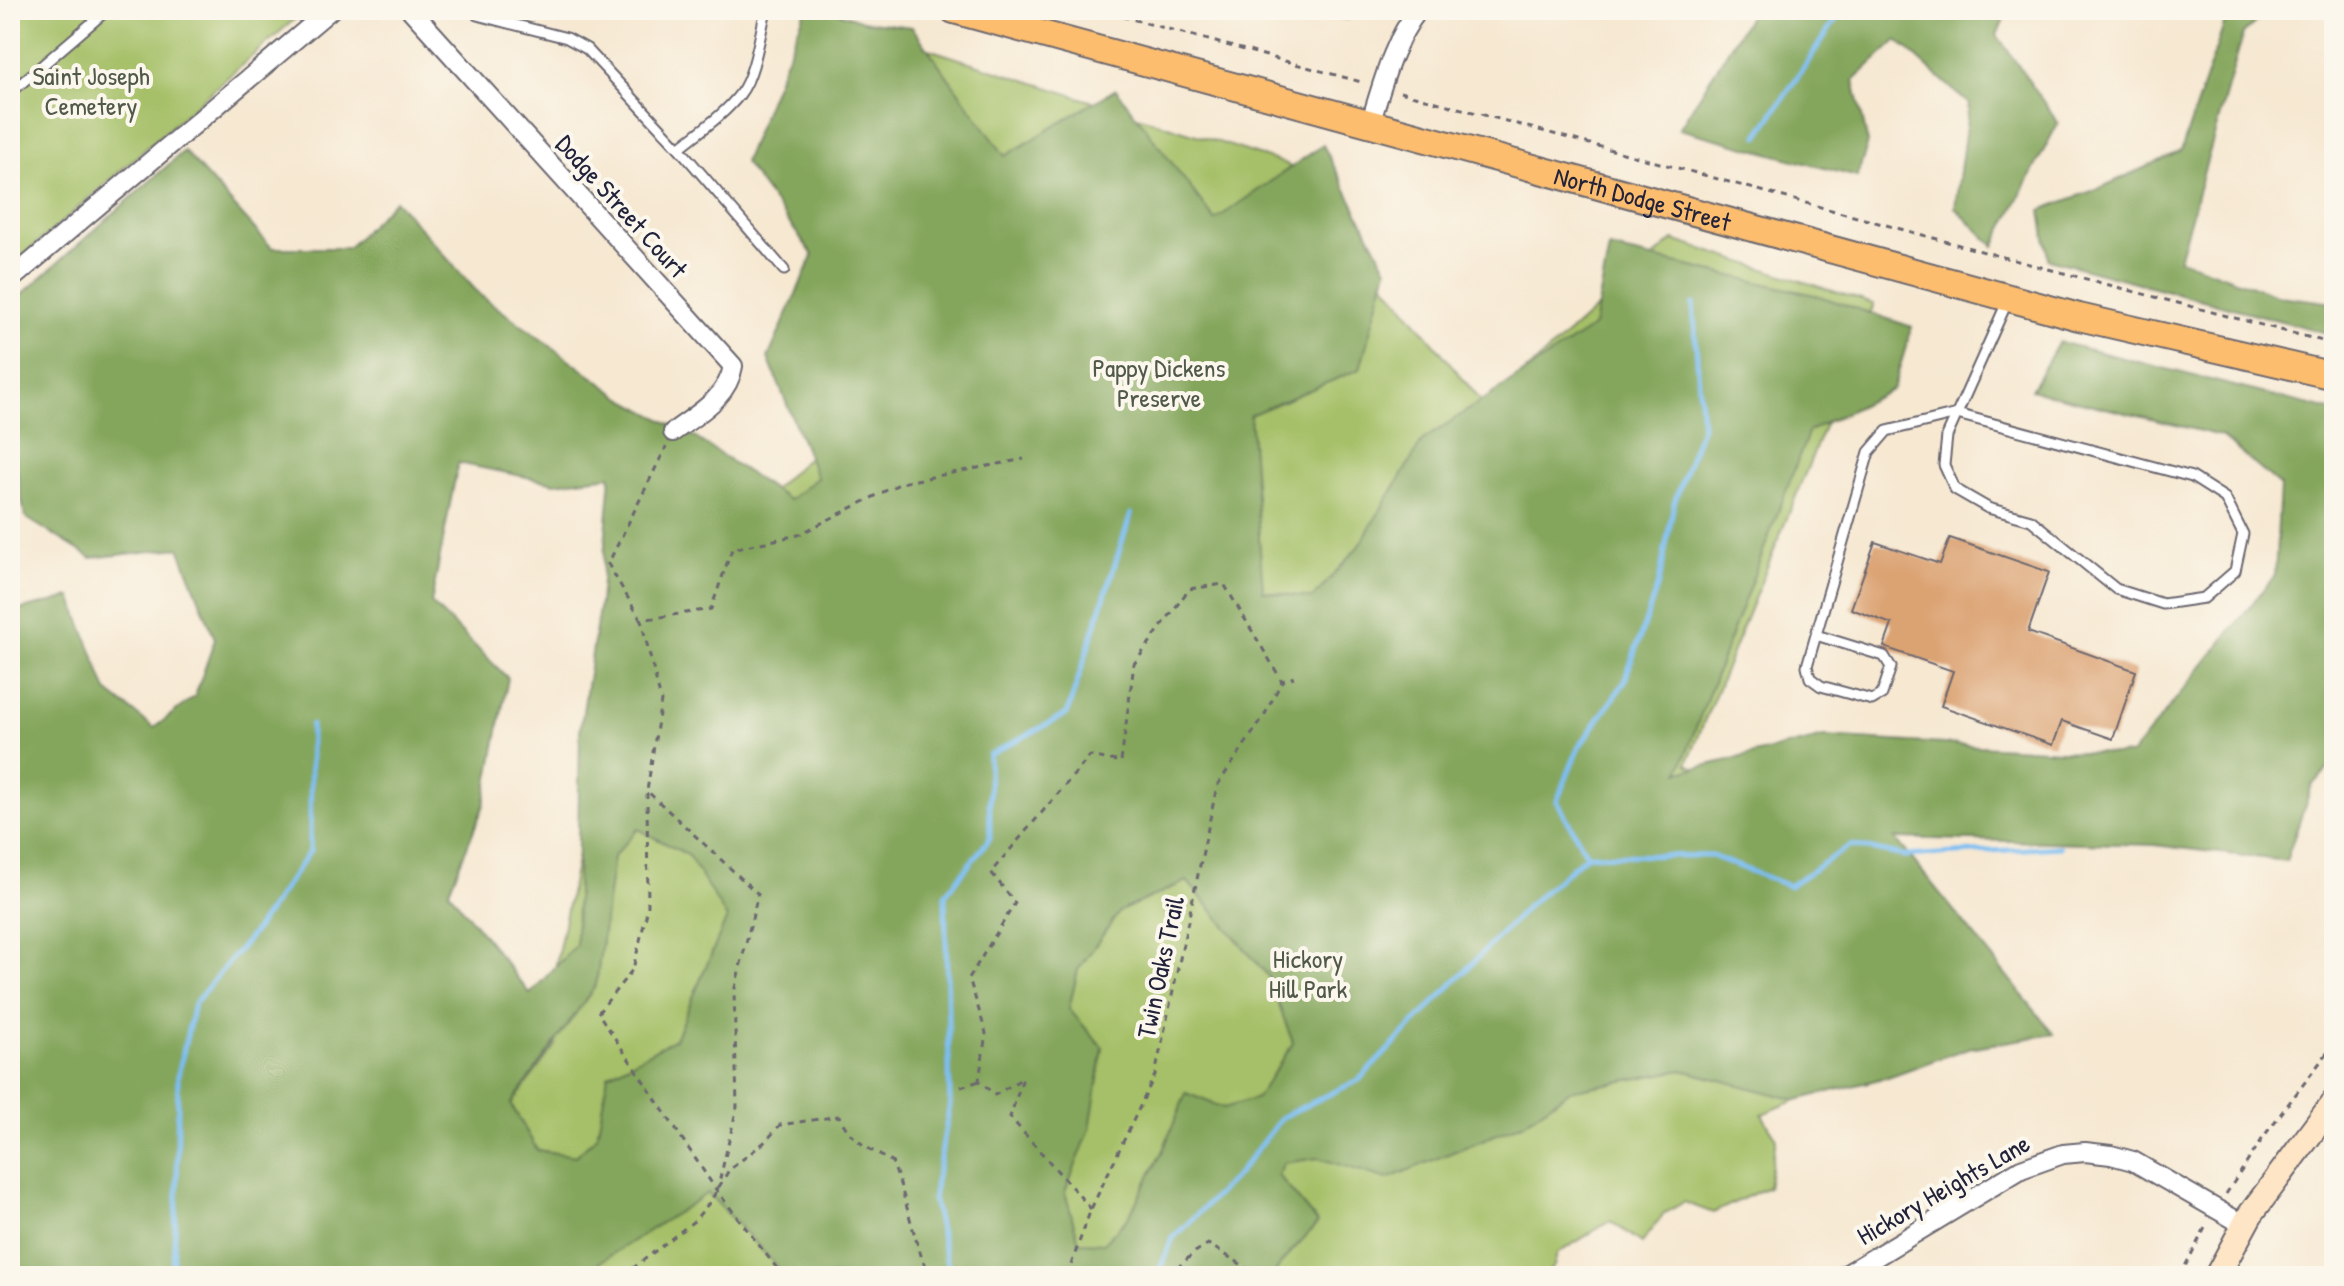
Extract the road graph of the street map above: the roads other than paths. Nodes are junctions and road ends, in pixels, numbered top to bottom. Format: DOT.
graph roads {
  1 [pos="107,10"];
  2 [pos="330,10"];
  3 [pos="411,10"];
  4 [pos="766,10"];
  5 [pos="954,10"];
  6 [pos="1418,10"];
  7 [pos="477,15"];
  8 [pos="10,93"];
  9 [pos="1370,124"];
  10 [pos="679,148"];
  11 [pos="784,270"];
  12 [pos="10,280"];
  13 [pos="2009,297"];
  14 [pos="2334,376"];
  15 [pos="1957,414"];
  16 [pos="673,432"];
  17 [pos="1816,635"];
  18 [pos="2334,1102"];
  19 [pos="2244,1225"];
  20 [pos="1844,1276"];
  21 [pos="2217,1276"];
  1 -- 8 [label="lane"];
  2 -- 12 [label="street"];
  3 -- 16 [label="street, Dodge Street Court"];
  4 -- 10 [label="lane"];
  5 -- 9 [label="main road, North Dodge Street"];
  6 -- 9 [label="street"];
  7 -- 10 [label="lane"];
  9 -- 13 [label="main road, North Dodge Street"];
  10 -- 11 [label="lane"];
  13 -- 14 [label="main road, North Dodge Street"];
  13 -- 15 [label="lane"];
  15 -- 15 [label="lane"];
  15 -- 17 [label="lane"];
  17 -- 17 [label="lane"];
  18 -- 19 [label="main road"];
  19 -- 20 [label="street, Hickory Heights Lane"];
  19 -- 21 [label="main road"];
}
